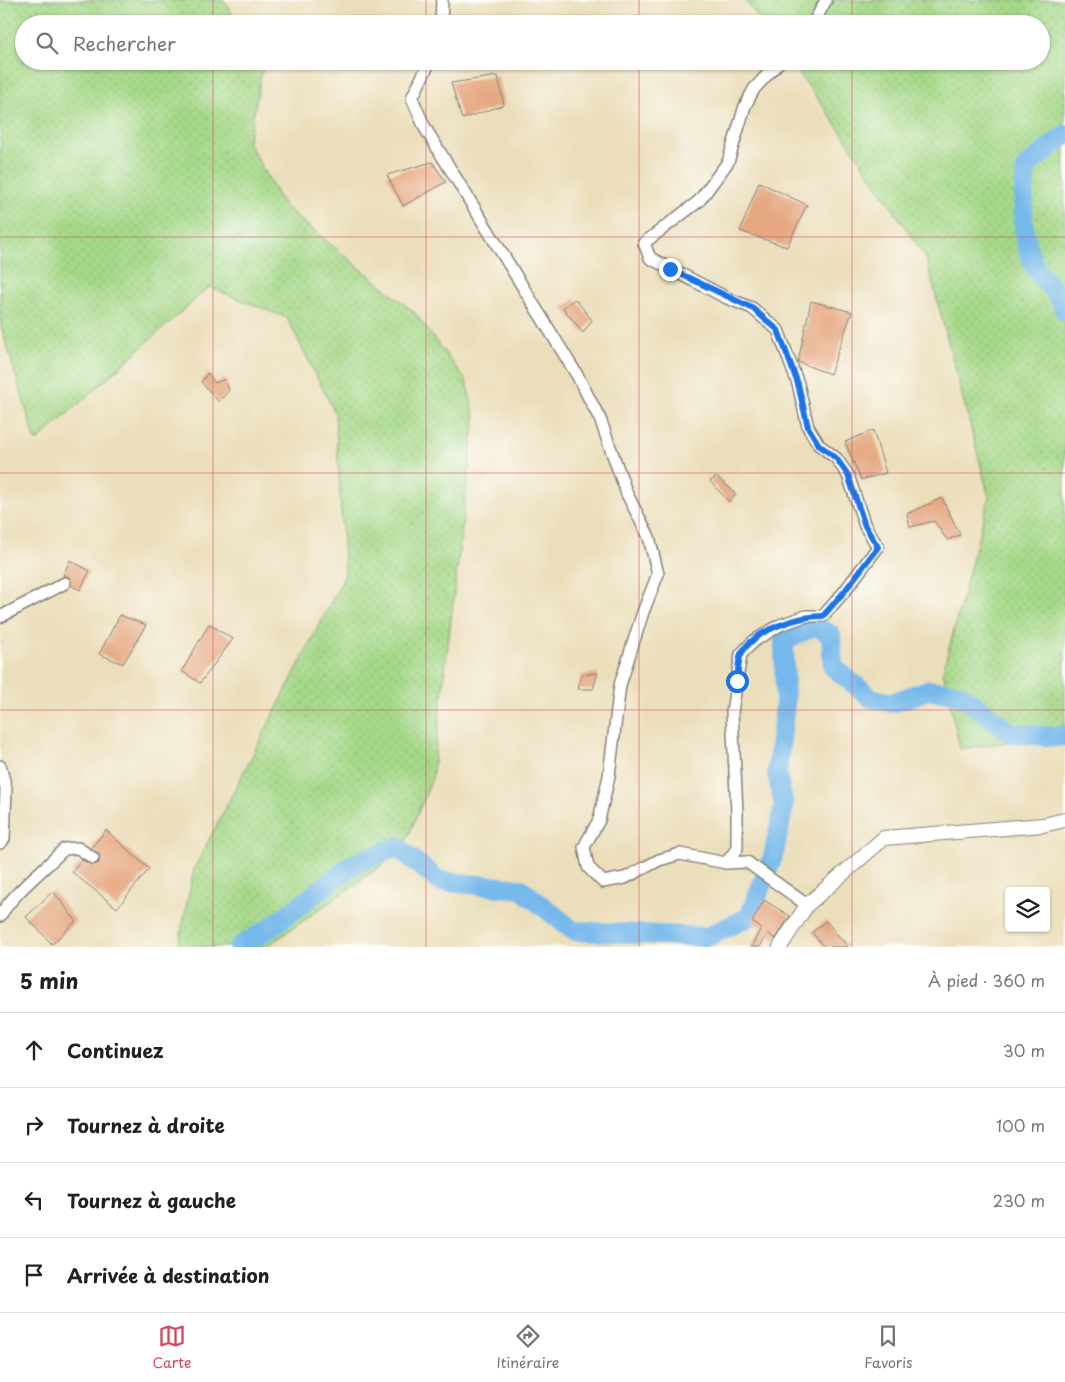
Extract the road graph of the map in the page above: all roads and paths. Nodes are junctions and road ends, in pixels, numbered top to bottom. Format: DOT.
graph roads {
  1 [pos="442,0"];
  2 [pos="826,0"];
  3 [pos="441,15"];
  4 [pos="818,15"];
  5 [pos="426,70"];
  6 [pos="772,70"];
  7 [pos="64,583"];
  8 [pos="0,617"];
  9 [pos="0,766"];
  10 [pos="1065,820"];
  11 [pos="0,843"];
  12 [pos="93,858"];
  13 [pos="726,862"];
  14 [pos="807,905"];
  15 [pos="0,916"];
  16 [pos="780,947"];
  1 -- 3 [label="street"];
  2 -- 4 [label="street"];
  5 -- 13 [label="street"];
  6 -- 13 [label="street"];
  7 -- 8 [label="street"];
  9 -- 11 [label="street"];
  10 -- 14 [label="street"];
  12 -- 15 [label="street"];
  13 -- 14 [label="street"];
  14 -- 16 [label="street"];
}
